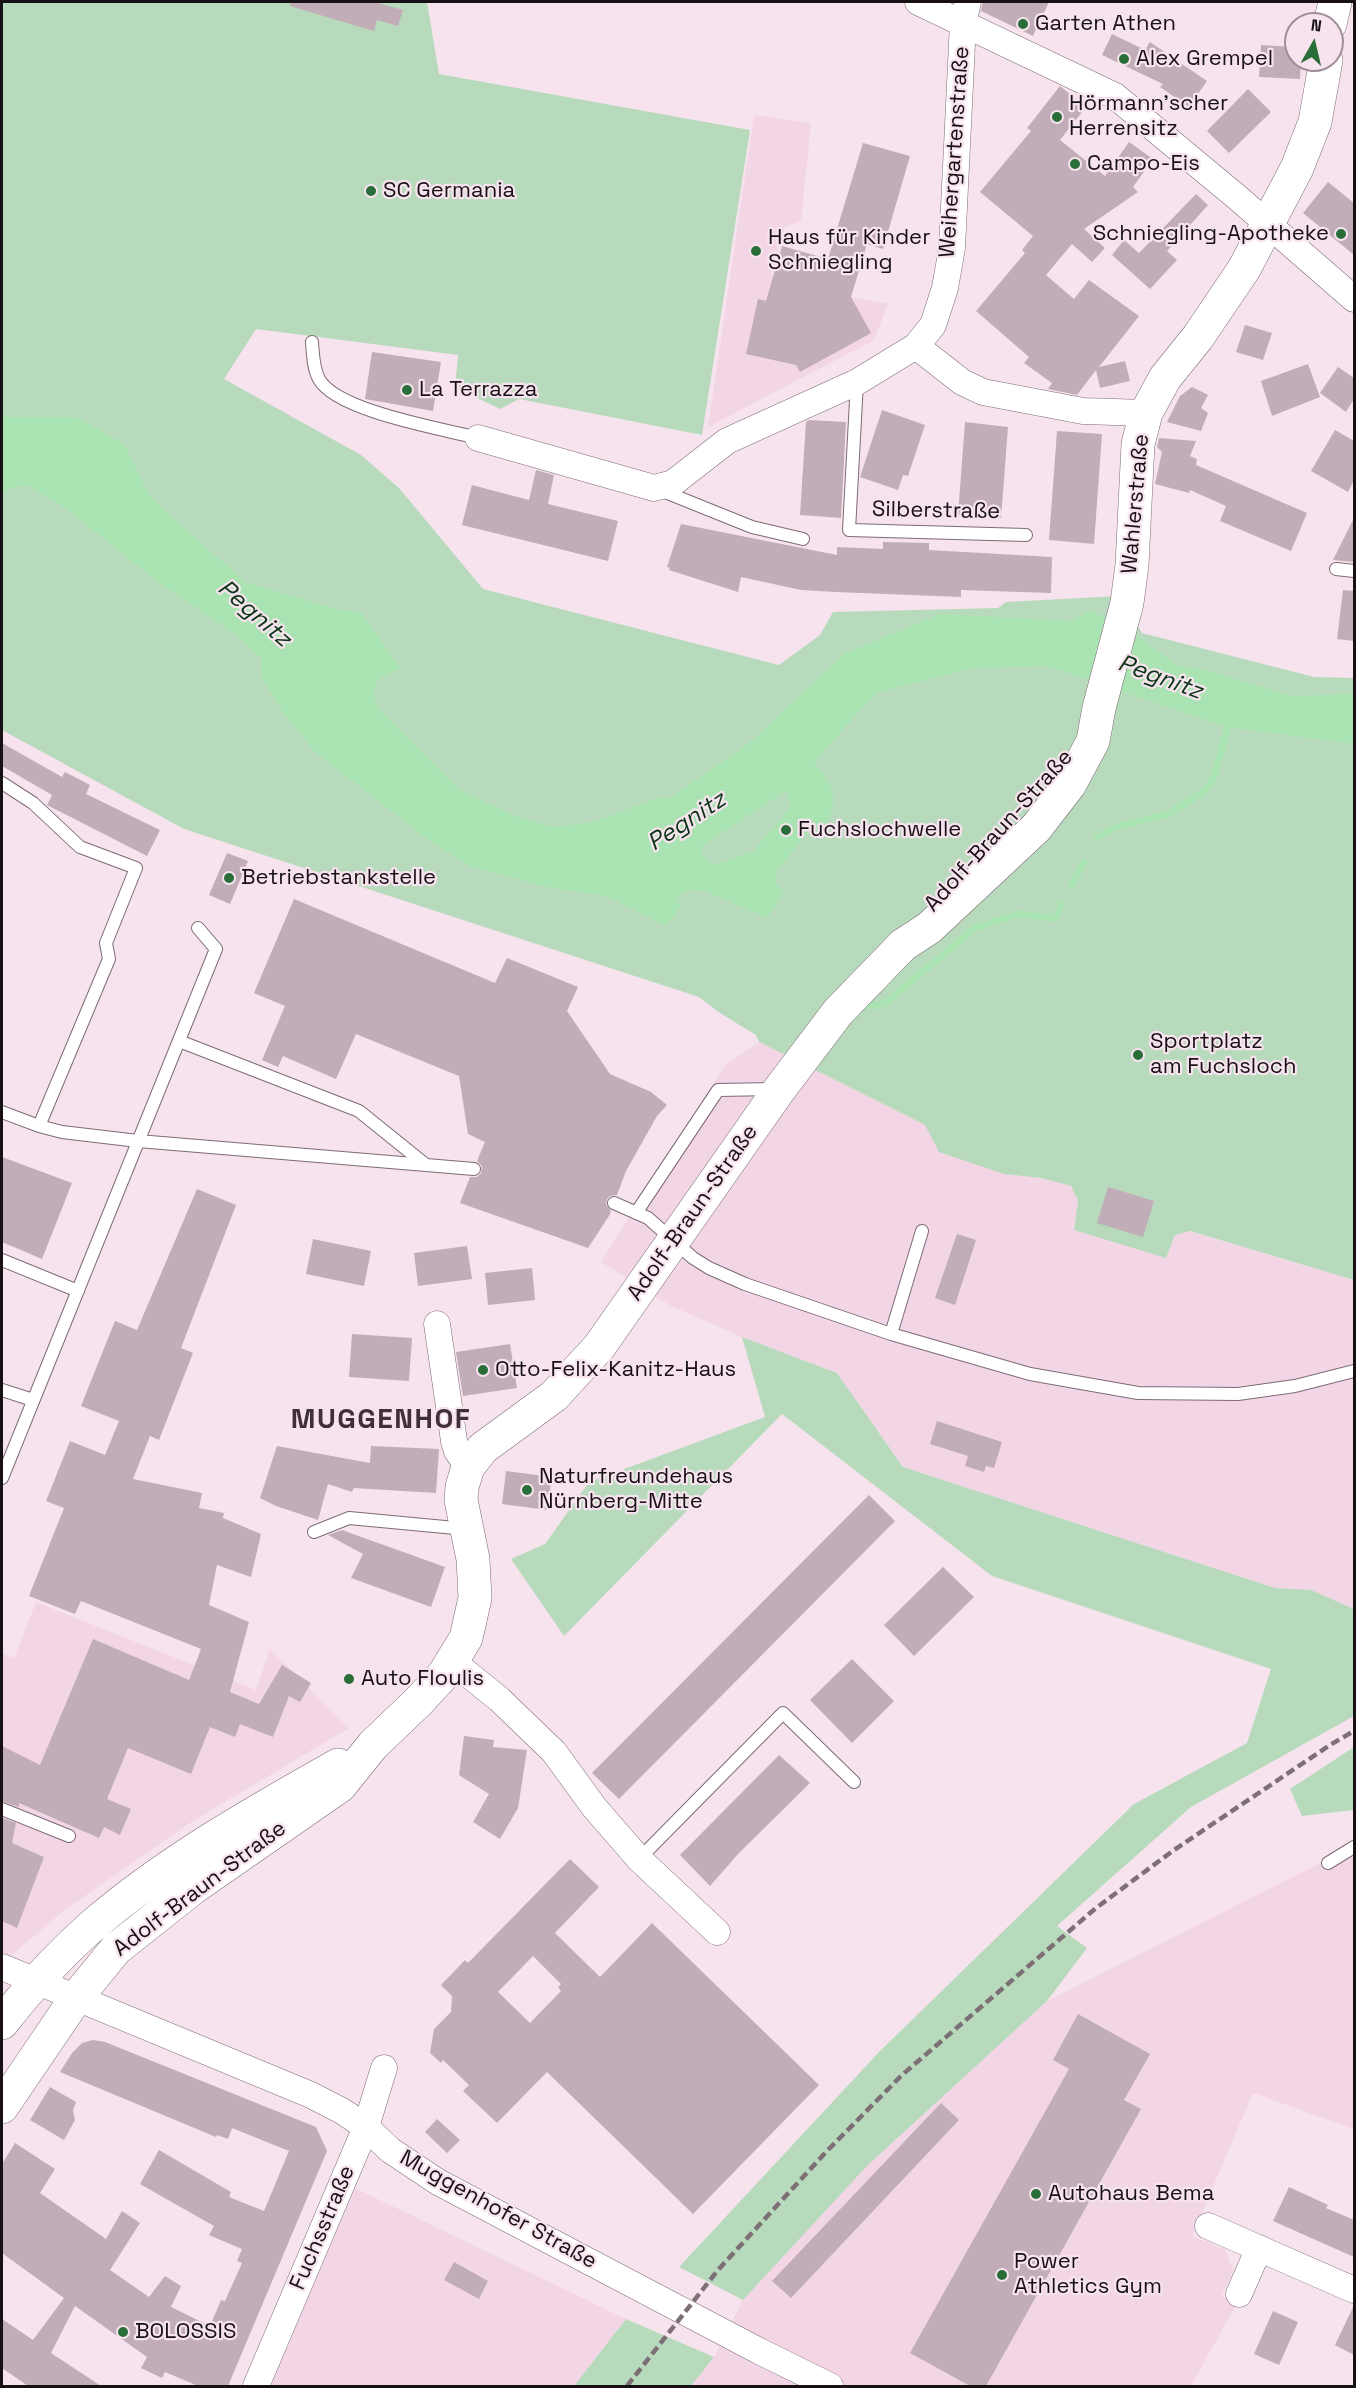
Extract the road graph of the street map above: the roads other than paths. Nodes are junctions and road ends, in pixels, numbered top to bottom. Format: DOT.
graph roads {
  1 [pos="918,2"];
  2 [pos="965,12"];
  3 [pos="1324,72"];
  4 [pos="1268,224"];
  5 [pos="1354,299"];
  6 [pos="312,342"];
  7 [pos="916,346"];
  8 [pos="857,382"];
  9 [pos="1146,413"];
  10 [pos="478,438"];
  11 [pos="654,488"];
  12 [pos="1026,535"];
  13 [pos="803,539"];
  14 [pos="1336,569"];
  15 [pos="1354,571"];
  16 [pos="1099,708"];
  17 [pos="2,783"];
  18 [pos="198,928"];
  19 [pos="179,1041"];
  20 [pos="779,1090"];
  21 [pos="2,1112"];
  22 [pos="39,1126"];
  23 [pos="138,1141"];
  24 [pos="427,1165"];
  25 [pos="474,1169"];
  26 [pos="614,1203"];
  27 [pos="636,1214"];
  28 [pos="922,1230"];
  29 [pos="674,1241"];
  30 [pos="2,1260"];
  31 [pos="78,1291"];
  32 [pos="437,1324"];
  33 [pos="891,1334"];
  34 [pos="1354,1371"];
  35 [pos="2,1390"];
  36 [pos="33,1400"];
  37 [pos="468,1467"];
  38 [pos="2,1478"];
  39 [pos="466,1529"];
  40 [pos="314,1532"];
  41 [pos="453,1662"];
  42 [pos="373,1745"];
  43 [pos="854,1782"];
  44 [pos="2,1809"];
  45 [pos="69,1836"];
  46 [pos="1354,1847"];
  47 [pos="639,1859"];
  48 [pos="1328,1863"];
  49 [pos="717,1932"];
  50 [pos="2,1967"];
  51 [pos="36,1982"];
  52 [pos="76,1998"];
  53 [pos="2,2023"];
  54 [pos="384,2068"];
  55 [pos="2,2107"];
  56 [pos="366,2127"];
  57 [pos="1208,2226"];
  58 [pos="1259,2248"];
  59 [pos="1354,2290"];
  60 [pos="1239,2294"];
  61 [pos="256,2386"];
  62 [pos="830,2386"];
  1 -- 2 [label="street"];
  2 -- 4 [label="street"];
  2 -- 7 [label="street, Weihergartenstraße"];
  3 -- 4 [label="main road, Wahlerstraße"];
  4 -- 5 [label="street"];
  4 -- 9 [label="main road, Wahlerstraße"];
  6 -- 10 [label="lane"];
  7 -- 8 [label="street, Weihergartenstraße"];
  7 -- 9 [label="street"];
  8 -- 11 [label="street, Weihergartenstraße"];
  8 -- 12 [label="lane, Silberstraße"];
  9 -- 16 [label="main road, Wahlerstraße"];
  10 -- 11 [label="street"];
  11 -- 13 [label="lane"];
  14 -- 15 [label="lane"];
  16 -- 20 [label="main road, Adolf-Braun-Straße"];
  17 -- 22 [label="lane"];
  18 -- 19 [label="lane"];
  19 -- 23 [label="lane"];
  19 -- 24 [label="lane"];
  20 -- 27 [label="lane"];
  20 -- 29 [label="main road, Adolf-Braun-Straße"];
  21 -- 22 [label="lane"];
  22 -- 23 [label="lane"];
  23 -- 24 [label="lane"];
  23 -- 31 [label="lane"];
  24 -- 25 [label="lane"];
  26 -- 27 [label="lane"];
  27 -- 29 [label="lane"];
  28 -- 33 [label="lane"];
  29 -- 33 [label="lane"];
  29 -- 37 [label="main road, Adolf-Braun-Straße"];
  30 -- 31 [label="lane"];
  31 -- 36 [label="lane"];
  32 -- 37 [label="street"];
  33 -- 34 [label="lane"];
  35 -- 36 [label="lane"];
  36 -- 38 [label="lane"];
  37 -- 39 [label="main road, Adolf-Braun-Straße"];
  39 -- 40 [label="lane"];
  39 -- 41 [label="main road, Adolf-Braun-Straße"];
  41 -- 42 [label="main road, Adolf-Braun-Straße"];
  41 -- 47 [label="street"];
  42 -- 51 [label="main road, Adolf-Braun-Straße"];
  42 -- 52 [label="main road, Adolf-Braun-Straße"];
  43 -- 47 [label="lane"];
  44 -- 45 [label="lane"];
  46 -- 48 [label="lane"];
  47 -- 49 [label="street"];
  50 -- 51 [label="street, Muggenhofer Straße"];
  51 -- 52 [label="street, Muggenhofer Straße"];
  51 -- 53 [label="main road, Adolf-Braun-Straße"];
  52 -- 55 [label="main road, Adolf-Braun-Straße"];
  52 -- 56 [label="street, Muggenhofer Straße"];
  54 -- 56 [label="street, Fuchsstraße"];
  56 -- 61 [label="street, Fuchsstraße"];
  56 -- 62 [label="street, Muggenhofer Straße"];
  57 -- 58 [label="street"];
  58 -- 59 [label="street"];
  58 -- 60 [label="street"];
}
